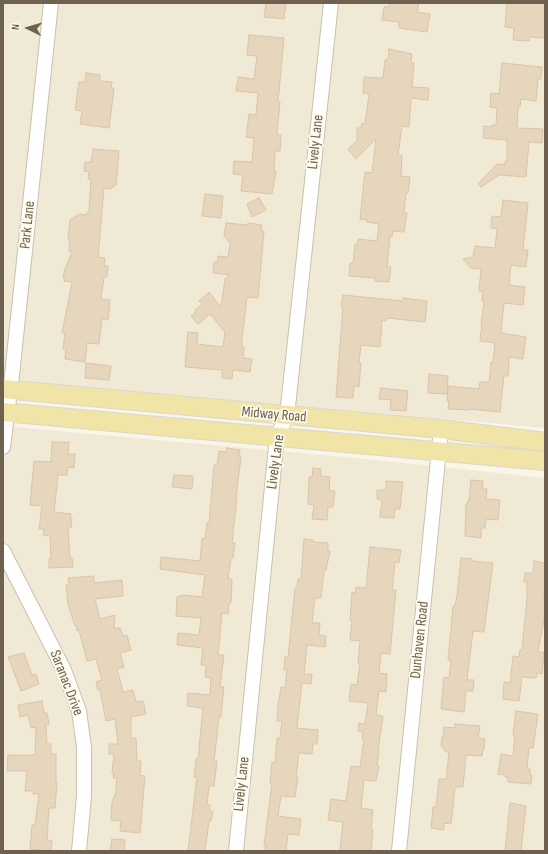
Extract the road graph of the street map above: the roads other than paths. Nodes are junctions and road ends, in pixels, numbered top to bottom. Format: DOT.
graph roads {
  1 [pos="51,3"];
  2 [pos="331,3"];
  3 [pos="7,390"];
  4 [pos="6,412"];
  5 [pos="287,416"];
  6 [pos="440,430"];
  7 [pos="277,436"];
  8 [pos="545,442"];
  9 [pos="3,446"];
  10 [pos="438,452"];
  11 [pos="545,461"];
  12 [pos="3,551"];
  13 [pos="78,851"];
  14 [pos="236,851"];
  15 [pos="399,851"];
  1 -- 3 [label="street, Park Lane"];
  2 -- 5 [label="street, Lively Lane"];
  3 -- 4 [label="street, Park Lane"];
  3 -- 5 [label="main road, Midway Road"];
  4 -- 7 [label="main road, Midway Road"];
  4 -- 9 [label="street, Park Lane"];
  5 -- 6 [label="main road, Midway Road"];
  5 -- 7 [label="street, Lively Lane"];
  6 -- 8 [label="main road, Midway Road"];
  6 -- 10 [label="street, Dunhaven Road"];
  7 -- 10 [label="main road, Midway Road"];
  7 -- 14 [label="street, Lively Lane"];
  10 -- 11 [label="main road, Midway Road"];
  10 -- 15 [label="street, Dunhaven Road"];
  12 -- 13 [label="street, Saranac Drive"];
}
